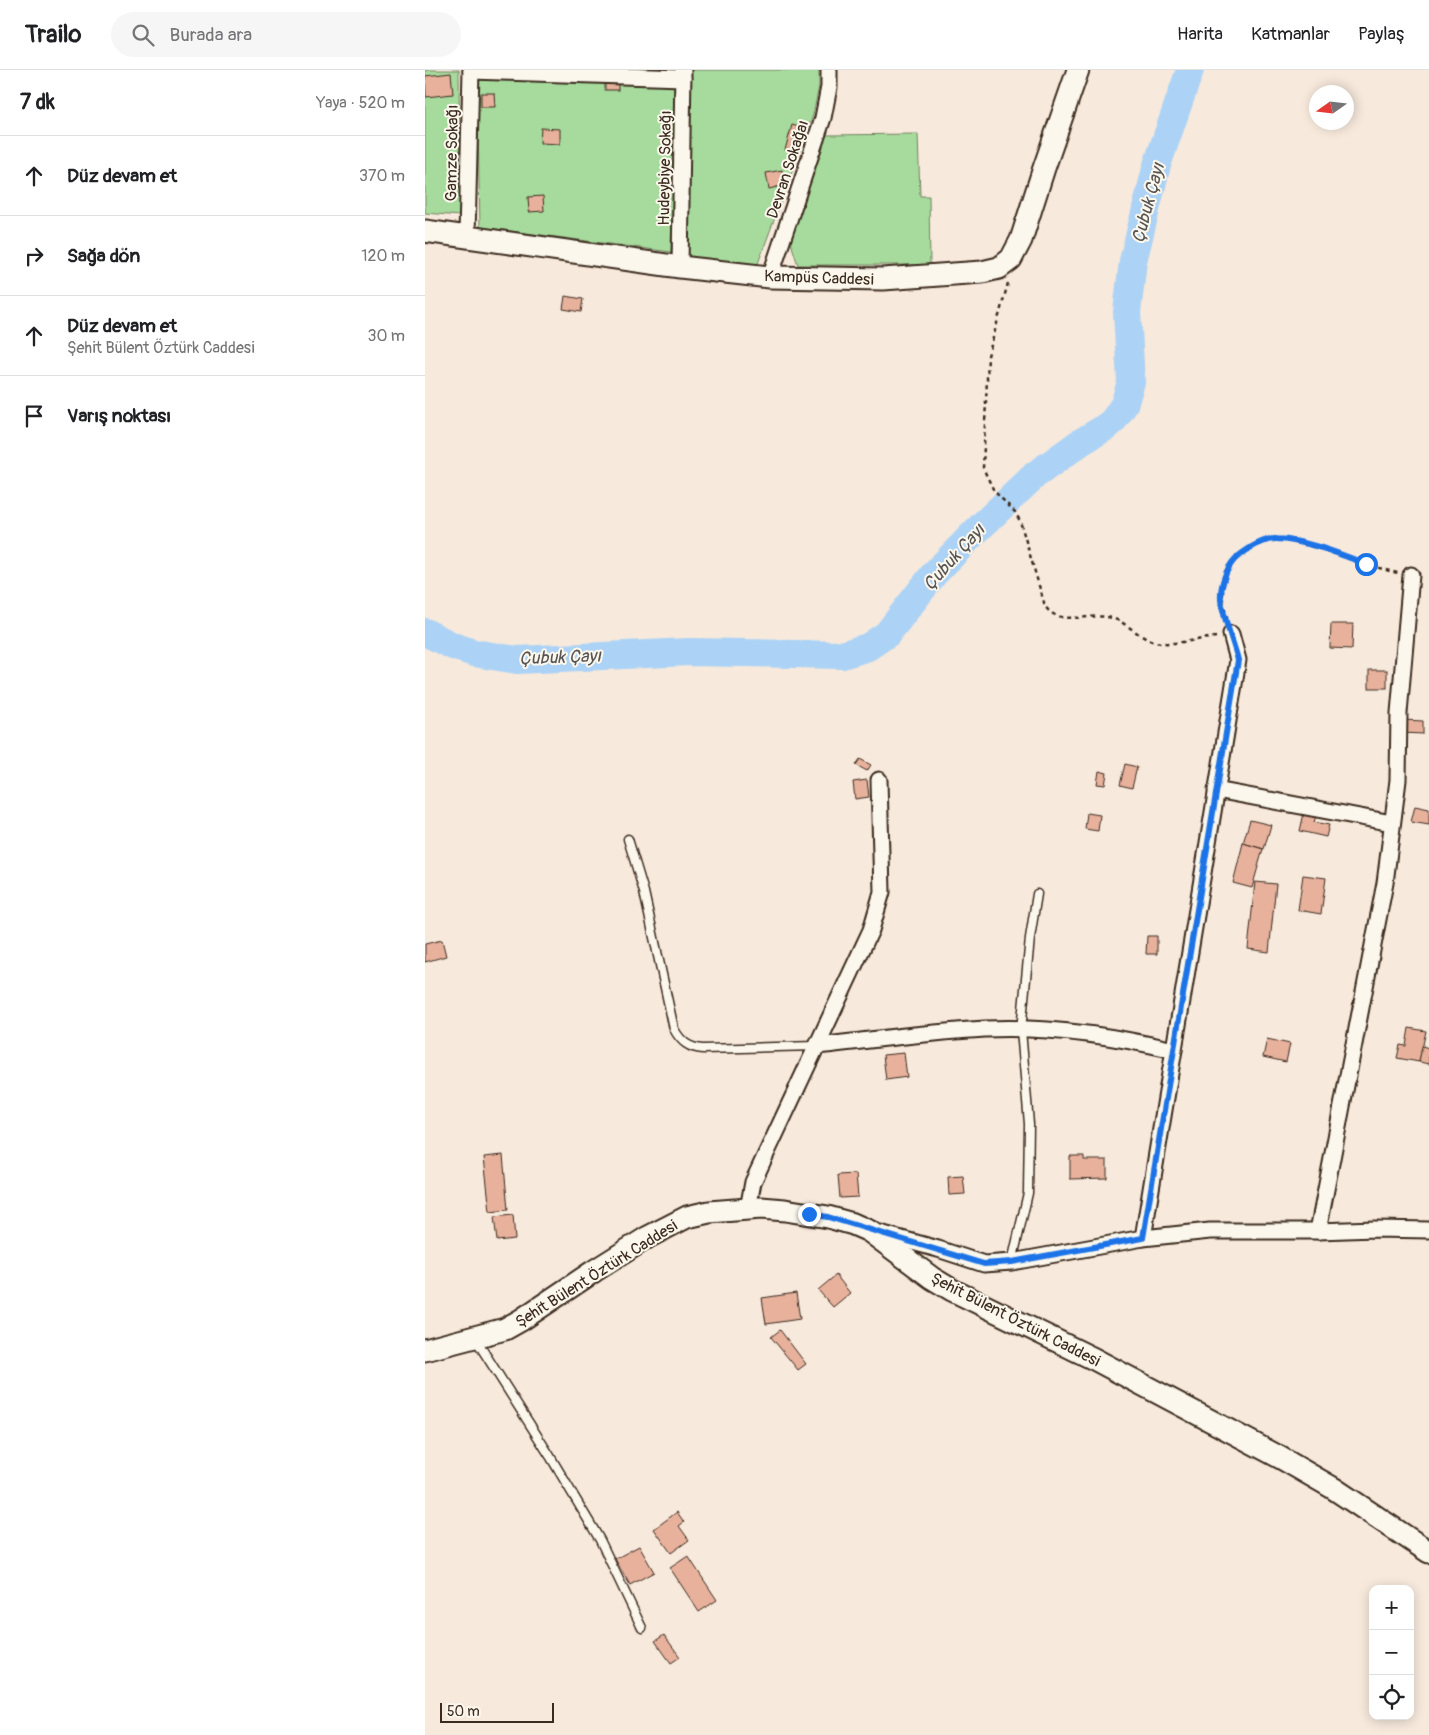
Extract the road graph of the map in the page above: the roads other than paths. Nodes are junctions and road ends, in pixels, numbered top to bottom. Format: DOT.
graph roads {
  1 [pos="829,70"];
  2 [pos="1078,70"];
  3 [pos="471,71"];
  4 [pos="683,74"];
  5 [pos="425,231"];
  6 [pos="467,236"];
  7 [pos="680,267"];
  8 [pos="770,277"];
  9 [pos="1411,576"];
  10 [pos="1231,634"];
  11 [pos="879,780"];
  12 [pos="1216,790"];
  13 [pos="1393,822"];
  14 [pos="628,839"];
  15 [pos="1037,894"];
  16 [pos="1021,1030"];
  17 [pos="817,1046"];
  18 [pos="1174,1050"];
  19 [pos="748,1209"];
  20 [pos="869,1230"];
  21 [pos="1429,1230"];
  22 [pos="1318,1231"];
  23 [pos="1143,1238"];
  24 [pos="1012,1262"];
  25 [pos="475,1338"];
  26 [pos="425,1350"];
  27 [pos="1429,1552"];
  28 [pos="641,1628"];
  1 -- 8 [label="street, Devran Sokağaı"];
  2 -- 8 [label="street, Kampüs Caddesi"];
  3 -- 4 [label="street"];
  3 -- 6 [label="street, Gamze Sokağı"];
  4 -- 7 [label="street, Hudeybiye Sokağı"];
  5 -- 6 [label="street, Kampüs Caddesi"];
  6 -- 7 [label="street, Kampüs Caddesi"];
  7 -- 8 [label="street, Kampüs Caddesi"];
  9 -- 13 [label="street"];
  10 -- 12 [label="street"];
  11 -- 17 [label="street"];
  12 -- 13 [label="street"];
  12 -- 18 [label="street"];
  13 -- 22 [label="street"];
  14 -- 17 [label="lane"];
  15 -- 16 [label="lane"];
  16 -- 17 [label="street"];
  16 -- 18 [label="street"];
  16 -- 24 [label="lane"];
  17 -- 19 [label="street"];
  18 -- 23 [label="street"];
  19 -- 20 [label="street, Şehit Bülent Öztürk Caddesi"];
  19 -- 25 [label="street, Şehit Bülent Öztürk Caddesi"];
  20 -- 24 [label="street"];
  20 -- 27 [label="street, Şehit Bülent Öztürk Caddesi"];
  21 -- 22 [label="street"];
  22 -- 23 [label="street"];
  23 -- 24 [label="street"];
  25 -- 26 [label="street, Şehit Bülent Öztürk Caddesi"];
  25 -- 28 [label="lane"];
}
